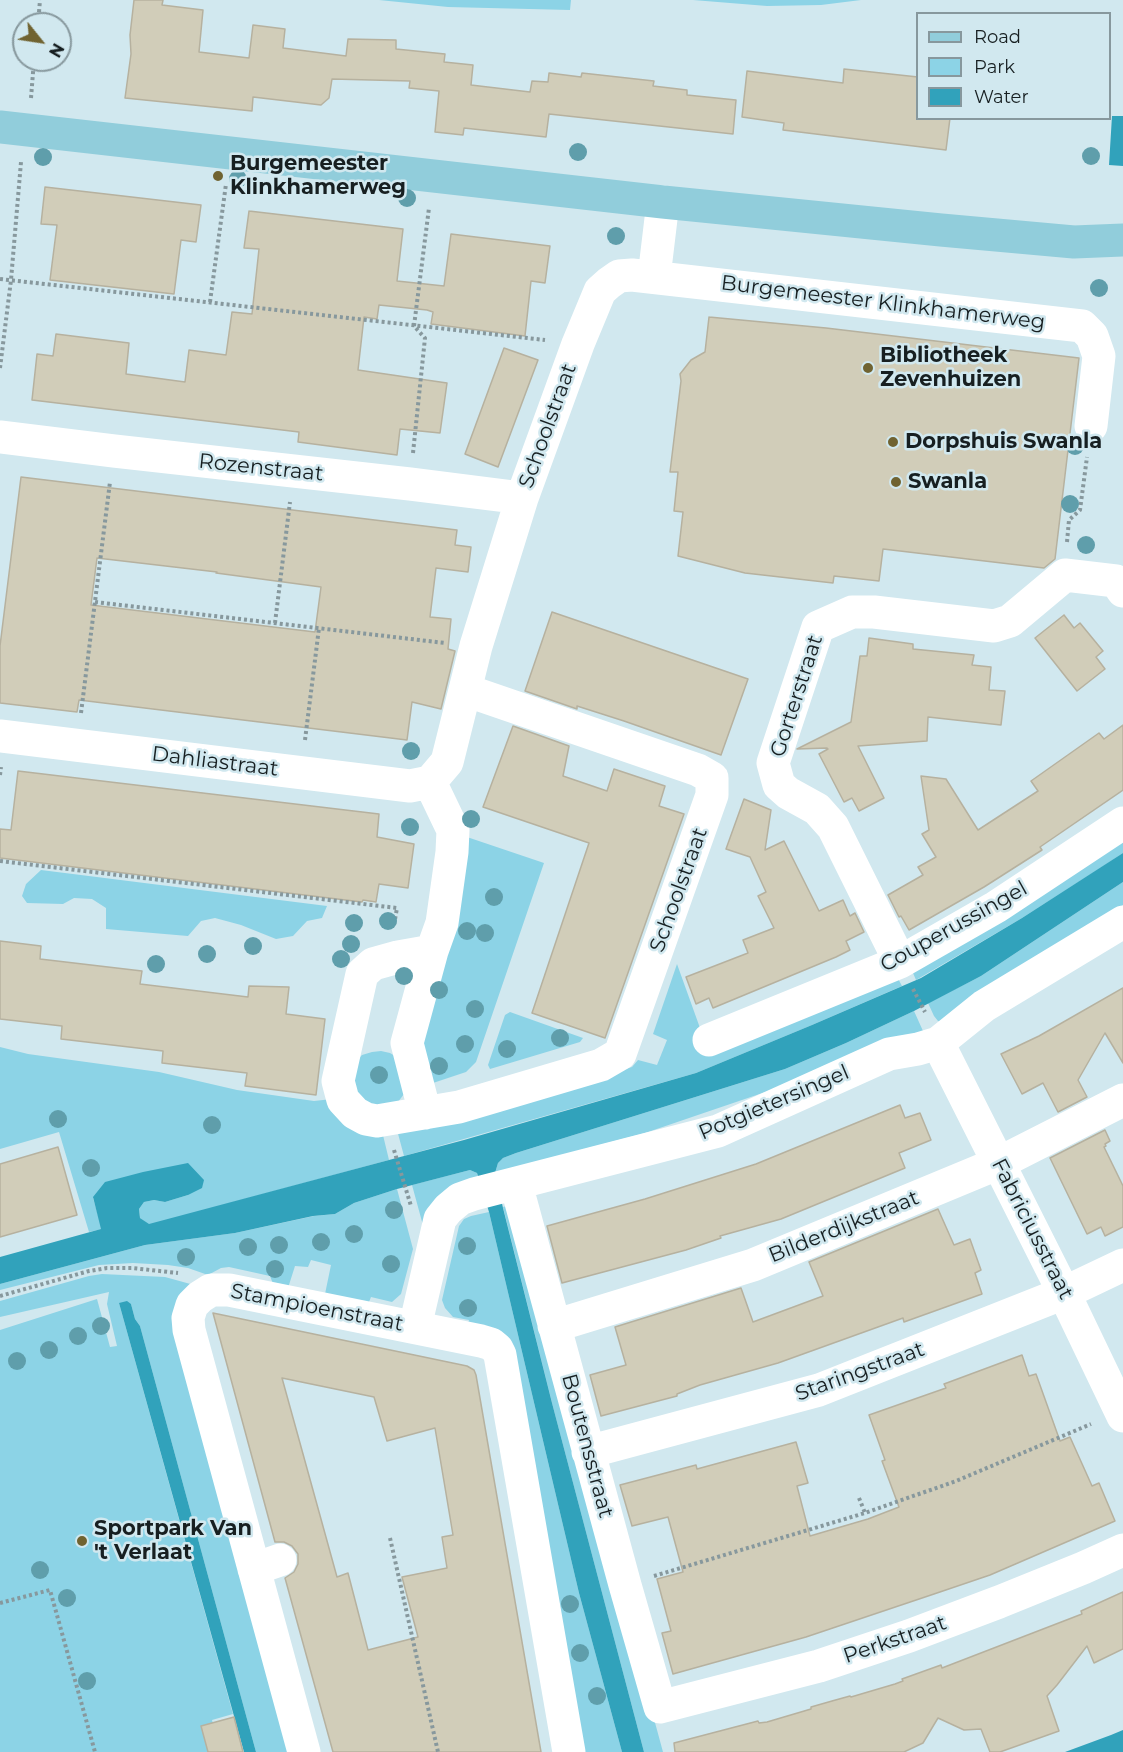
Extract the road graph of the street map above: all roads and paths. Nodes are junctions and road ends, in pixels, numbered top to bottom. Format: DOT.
graph roads {
  1 [pos="33,72"];
  2 [pos="12,128"];
  3 [pos="230,154"];
  4 [pos="434,175"];
  5 [pos="663,202"];
  6 [pos="1123,240"];
  7 [pos="654,277"];
  8 [pos="0,279"];
  9 [pos="11,280"];
  10 [pos="210,302"];
  11 [pos="414,326"];
  12 [pos="578,344"];
  13 [pos="0,368"];
  14 [pos="1091,426"];
  15 [pos="0,437"];
  16 [pos="114,452"];
  17 [pos="294,471"];
  18 [pos="410,484"];
  19 [pos="522,498"];
  20 [pos="1065,575"];
  21 [pos="1123,591"];
  22 [pos="95,602"];
  23 [pos="275,623"];
  24 [pos="319,628"];
  25 [pos="476,646"];
  26 [pos="465,690"];
  27 [pos="0,736"];
  28 [pos="77,745"];
  29 [pos="301,772"];
  30 [pos="430,782"];
  31 [pos="1123,823"];
  32 [pos="0,861"];
  33 [pos="1123,922"];
  34 [pos="432,951"];
  35 [pos="390,959"];
  36 [pos="900,962"];
  37 [pos="709,1040"];
  38 [pos="938,1043"];
  39 [pos="1123,1100"];
  40 [pos="424,1113"];
  41 [pos="393,1150"];
  42 [pos="999,1163"];
  43 [pos="516,1184"];
  44 [pos="408,1195"];
  45 [pos="1123,1265"];
  46 [pos="211,1290"];
  47 [pos="1064,1293"];
  48 [pos="0,1296"];
  49 [pos="554,1326"];
  50 [pos="415,1327"];
  51 [pos="1122,1414"];
  52 [pos="588,1452"];
  53 [pos="859,1498"];
  54 [pos="865,1513"];
  55 [pos="390,1538"];
  56 [pos="1123,1550"];
  57 [pos="625,1585"];
  58 [pos="0,1603"];
  59 [pos="660,1707"];
  60 [pos="95,1752"];
  61 [pos="304,1752"];
  62 [pos="438,1752"];
  63 [pos="569,1752"];
  1 -- 2 [label="path"];
  2 -- 3 [label="main road"];
  2 -- 9 [label="path"];
  3 -- 4 [label="main road"];
  3 -- 10 [label="path"];
  4 -- 5 [label="main road"];
  4 -- 11 [label="path"];
  5 -- 6 [label="main road"];
  5 -- 7 [label="street"];
  7 -- 12 [label="street, Schoolstraat"];
  7 -- 14 [label="street, Burgemeester Klinkhamerweg"];
  8 -- 9 [label="path"];
  9 -- 10 [label="path"];
  9 -- 13 [label="path"];
  10 -- 11 [label="path"];
  11 -- 12 [label="path"];
  11 -- 18 [label="path"];
  12 -- 19 [label="street, Schoolstraat"];
  14 -- 20 [label="path"];
  15 -- 16 [label="street, Rozenstraat"];
  16 -- 17 [label="street, Rozenstraat"];
  16 -- 22 [label="path"];
  17 -- 18 [label="street, Rozenstraat"];
  17 -- 23 [label="path"];
  18 -- 19 [label="street, Rozenstraat"];
  19 -- 25 [label="street, Schoolstraat"];
  20 -- 21 [label="street"];
  20 -- 36 [label="street, Gorterstraat"];
  22 -- 23 [label="path"];
  22 -- 28 [label="path"];
  23 -- 24 [label="path"];
  24 -- 25 [label="path"];
  24 -- 29 [label="path"];
  25 -- 26 [label="street, Schoolstraat"];
  26 -- 30 [label="street, Schoolstraat"];
  26 -- 40 [label="street, Schoolstraat"];
  27 -- 28 [label="street, Dahliastraat"];
  28 -- 29 [label="street, Dahliastraat"];
  29 -- 30 [label="street, Dahliastraat"];
  30 -- 34 [label="street"];
  31 -- 36 [label="street, Couperussingel"];
  32 -- 35 [label="path"];
  33 -- 38 [label="street, Potgietersingel"];
  34 -- 35 [label="street, Schoolstraat"];
  34 -- 40 [label="street"];
  35 -- 40 [label="street, Schoolstraat"];
  36 -- 37 [label="street, Couperussingel"];
  36 -- 38 [label="path"];
  38 -- 42 [label="street, Fabriciusstraat"];
  38 -- 43 [label="street, Potgietersingel"];
  39 -- 42 [label="street, Bilderdijkstraat"];
  41 -- 44 [label="path"];
  42 -- 47 [label="street, Fabriciusstraat"];
  42 -- 49 [label="street, Bilderdijkstraat"];
  43 -- 49 [label="street, Boutensstraat"];
  43 -- 50 [label="street, Potgietersingel"];
  45 -- 47 [label="street, Staringstraat"];
  46 -- 48 [label="path"];
  46 -- 50 [label="street, Stampioenstraat"];
  46 -- 61 [label="street, Stampioenstraat"];
  47 -- 51 [label="street, Fabriciusstraat"];
  47 -- 52 [label="street, Staringstraat"];
  49 -- 52 [label="street, Boutensstraat"];
  50 -- 63 [label="street, Stampioenstraat"];
  51 -- 54 [label="path"];
  52 -- 57 [label="street, Boutensstraat"];
  53 -- 54 [label="path"];
  54 -- 57 [label="path"];
  55 -- 62 [label="path"];
  56 -- 59 [label="street, Perkstraat"];
  57 -- 59 [label="street, Boutensstraat"];
  58 -- 60 [label="path"];
}
